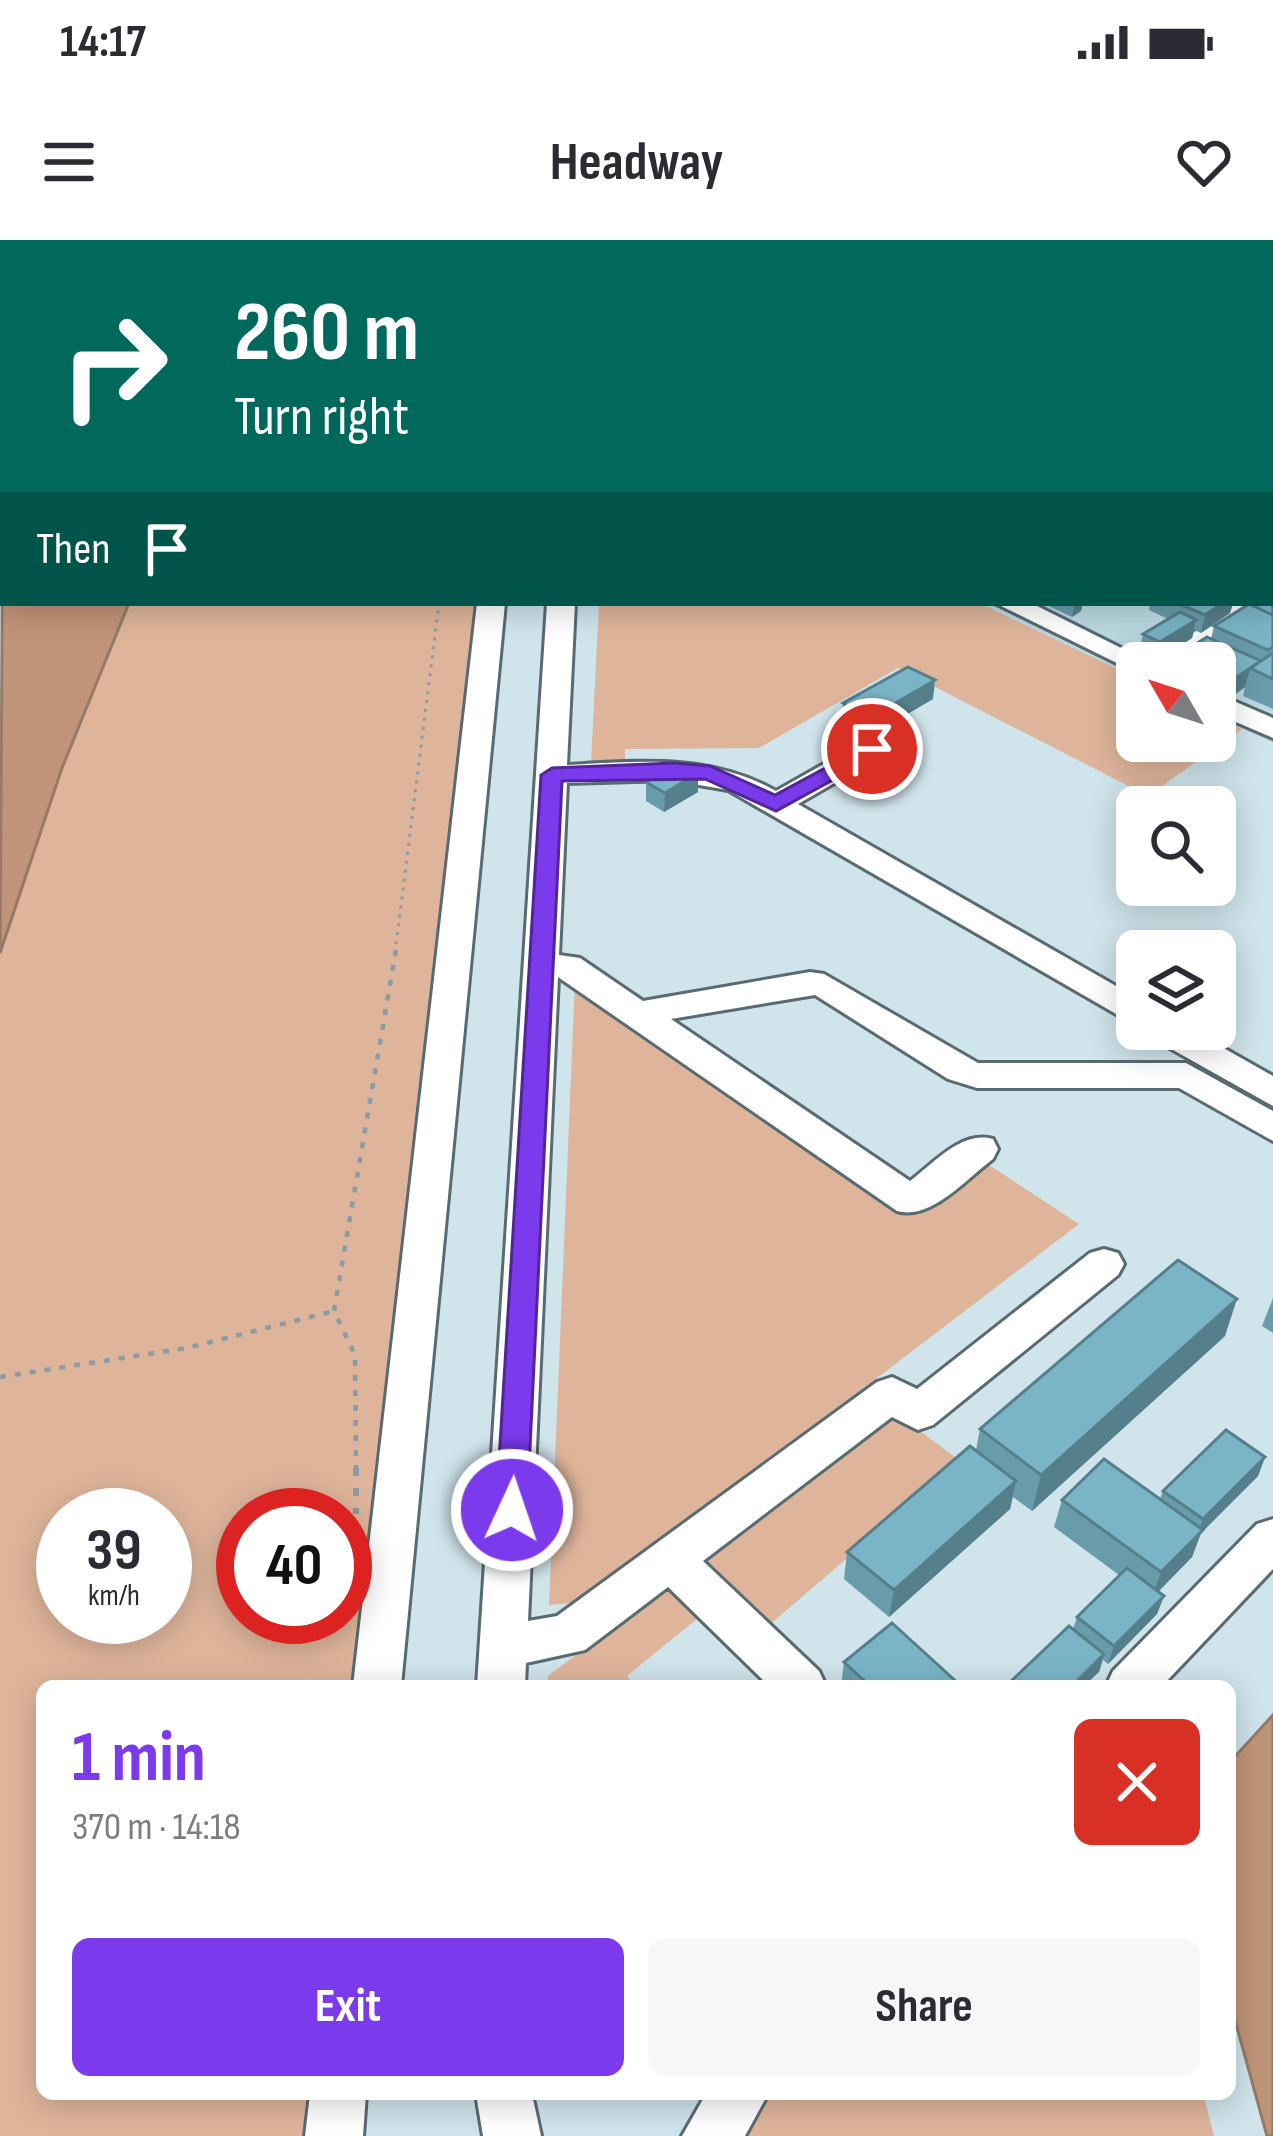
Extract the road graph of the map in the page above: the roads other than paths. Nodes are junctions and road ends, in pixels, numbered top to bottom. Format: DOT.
graph roads {
  1 [pos="491,606"];
  2 [pos="561,606"];
  3 [pos="1015,606"];
  4 [pos="1250,606"];
  5 [pos="1196,642"];
  6 [pos="1116,654"];
  7 [pos="1236,712"];
  8 [pos="1273,729"];
  9 [pos="872,749"];
  10 [pos="552,775"];
  11 [pos="776,804"];
  12 [pos="541,966"];
  13 [pos="1116,1002"];
  14 [pos="639,1013"];
  15 [pos="1199,1050"];
  16 [pos="1273,1093"];
  17 [pos="1273,1128"];
  18 [pos="979,1149"];
  19 [pos="1104,1264"];
  20 [pos="1273,1538"];
  21 [pos="670,1558"];
  22 [pos="503,1666"];
  23 [pos="377,1680"];
  24 [pos="796,1680"];
  25 [pos="1136,1680"];
  26 [pos="337,2100"];
  27 [pos="505,2100"];
  28 [pos="736,2100"];
  29 [pos="334,2136"];
  30 [pos="512,2136"];
  31 [pos="711,2136"];
  1 -- 23 [label="street"];
  2 -- 10 [label="street"];
  3 -- 6 [label="street"];
  4 -- 5 [label="street"];
  7 -- 8 [label="street"];
  9 -- 11 [label="street"];
  10 -- 11 [label="street"];
  10 -- 12 [label="street"];
  11 -- 13 [label="street"];
  12 -- 14 [label="street"];
  12 -- 22 [label="street"];
  14 -- 17 [label="street"];
  14 -- 18 [label="street"];
  15 -- 16 [label="street"];
  19 -- 21 [label="street"];
  20 -- 25 [label="street"];
  21 -- 22 [label="street"];
  21 -- 24 [label="street"];
  26 -- 29 [label="street"];
  27 -- 30 [label="street"];
  28 -- 31 [label="street"];
}
